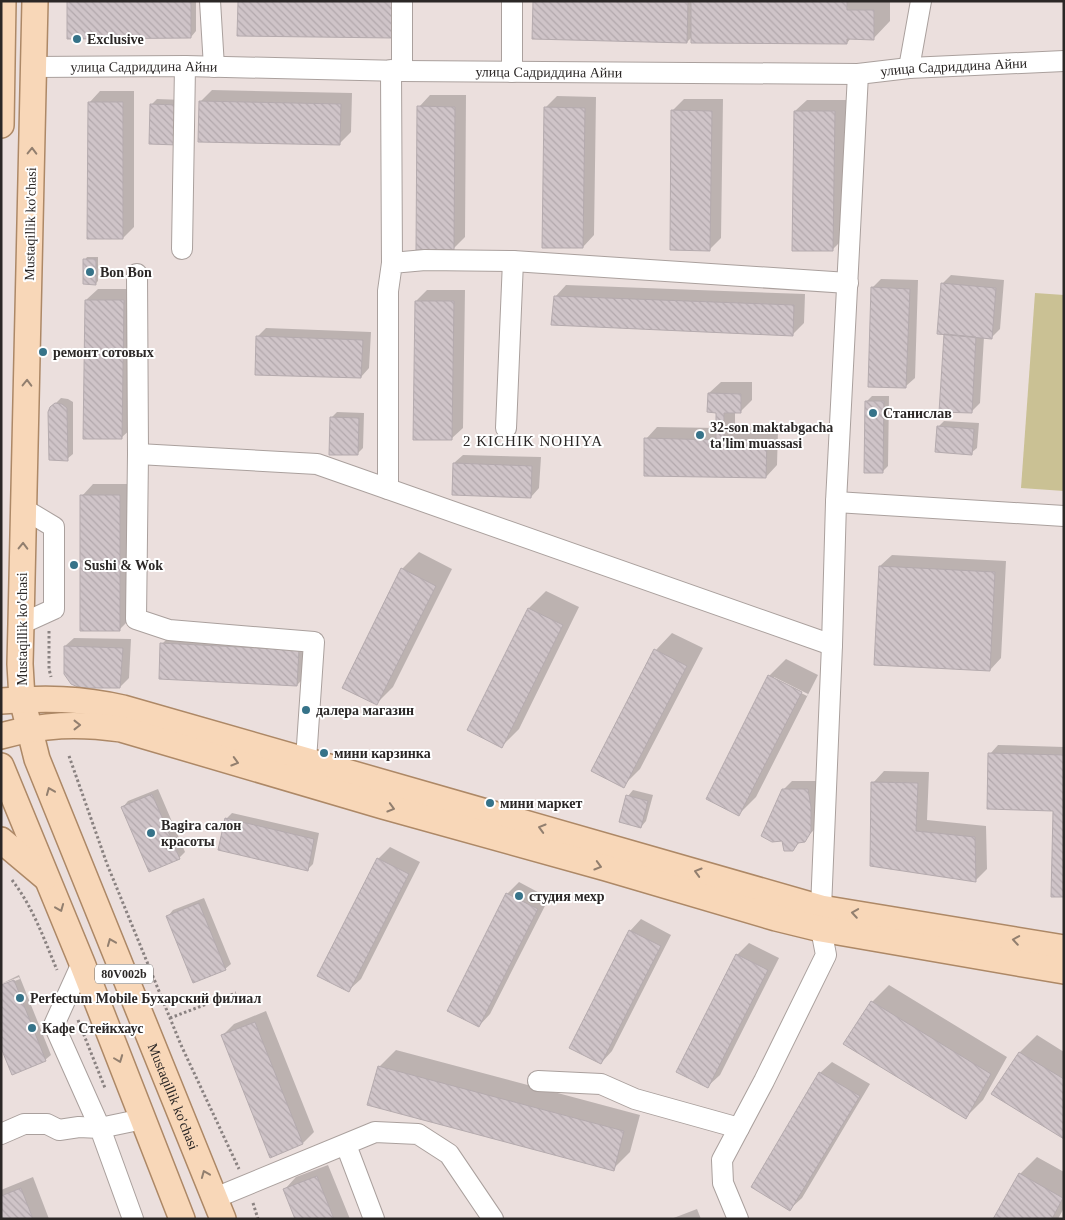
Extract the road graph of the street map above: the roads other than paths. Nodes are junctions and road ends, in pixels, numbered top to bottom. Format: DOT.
graph roads {
  1 [pos="4,1"];
  2 [pos="35,1"];
  3 [pos="210,1"];
  4 [pos="402,1"];
  5 [pos="512,1"];
  6 [pos="921,1"];
  7 [pos="1064,61"];
  8 [pos="185,66"];
  9 [pos="34,67"];
  10 [pos="214,67"];
  11 [pos="909,68"];
  12 [pos="396,70"];
  13 [pos="512,72"];
  14 [pos="858,74"];
  15 [pos="1,126"];
  16 [pos="182,249"];
  17 [pos="513,261"];
  18 [pos="392,263"];
  19 [pos="137,274"];
  20 [pos="848,283"];
  21 [pos="506,428"];
  22 [pos="138,454"];
  23 [pos="388,489"];
  24 [pos="836,502"];
  25 [pos="24,509"];
  26 [pos="1064,516"];
  27 [pos="21,624"];
  28 [pos="832,645"];
  29 [pos="12,700"];
  30 [pos="29,728"];
  31 [pos="1,736"];
  32 [pos="306,760"];
  33 [pos="1,766"];
  34 [pos="1,840"];
  35 [pos="48,879"];
  36 [pos="821,918"];
  37 [pos="1064,948"];
  38 [pos="82,963"];
  39 [pos="1064,971"];
  40 [pos="538,1080"];
  41 [pos="143,1119"];
  42 [pos="100,1128"];
  43 [pos="739,1128"];
  44 [pos="1,1134"];
  45 [pos="346,1145"];
  46 [pos="219,1208"];
  47 [pos="133,1219"];
  48 [pos="182,1219"];
  49 [pos="374,1219"];
  50 [pos="493,1219"];
  51 [pos="738,1219"];
  1 -- 15 [label="main road"];
  2 -- 9 [label="main road, Mustaqillik ko'chasi / 80V002b"];
  3 -- 10 [label="street"];
  4 -- 12 [label="street"];
  5 -- 13 [label="street"];
  6 -- 11 [label="street"];
  7 -- 11 [label="street, улица Садриддина Айни"];
  8 -- 9 [label="street, улица Садриддина Айни"];
  8 -- 10 [label="street, улица Садриддина Айни"];
  8 -- 16 [label="street"];
  25 -- 9 [label="main road, Mustaqillik ko'chasi / 80V002b, one-way"];
  10 -- 12 [label="street, улица Садриддина Айни"];
  11 -- 14 [label="street, улица Садриддина Айни"];
  12 -- 13 [label="street, улица Садриддина Айни"];
  12 -- 18 [label="street"];
  13 -- 14 [label="street, улица Садриддина Айни"];
  14 -- 20 [label="street"];
  17 -- 18 [label="street"];
  17 -- 20 [label="street"];
  17 -- 21 [label="street"];
  18 -- 23 [label="street"];
  19 -- 22 [label="street"];
  20 -- 24 [label="street"];
  22 -- 23 [label="street"];
  22 -- 32 [label="street"];
  23 -- 28 [label="street"];
  24 -- 26 [label="street"];
  24 -- 28 [label="street"];
  27 -- 25 [label="main road, Mustaqillik ko'chasi / 80V002b, one-way"];
  25 -- 27 [label="street"];
  27 -- 29 [label="main road, Mustaqillik ko'chasi / 80V002b"];
  28 -- 36 [label="street"];
  29 -- 30 [label="main road, Mustaqillik ko'chasi / 80V002b"];
  29 -- 32 [label="main road"];
  30 -- 31 [label="main road"];
  30 -- 36 [label="main road, one-way"];
  46 -- 30 [label="main road, Mustaqillik ko'chasi / 80V002b, one-way"];
  36 -- 32 [label="main road, one-way"];
  33 -- 35 [label="main road, 80V002b"];
  34 -- 35 [label="main road"];
  35 -- 38 [label="main road, 80V002b, one-way"];
  37 -- 36 [label="main road, one-way"];
  36 -- 39 [label="main road"];
  36 -- 43 [label="street"];
  38 -- 41 [label="main road, 80V002b, one-way"];
  38 -- 42 [label="street"];
  40 -- 43 [label="street"];
  41 -- 42 [label="street"];
  41 -- 48 [label="main road, 80V002b"];
  42 -- 44 [label="street"];
  42 -- 47 [label="street"];
  43 -- 51 [label="street"];
  45 -- 46 [label="street"];
  45 -- 49 [label="street"];
  45 -- 50 [label="street"];
}
